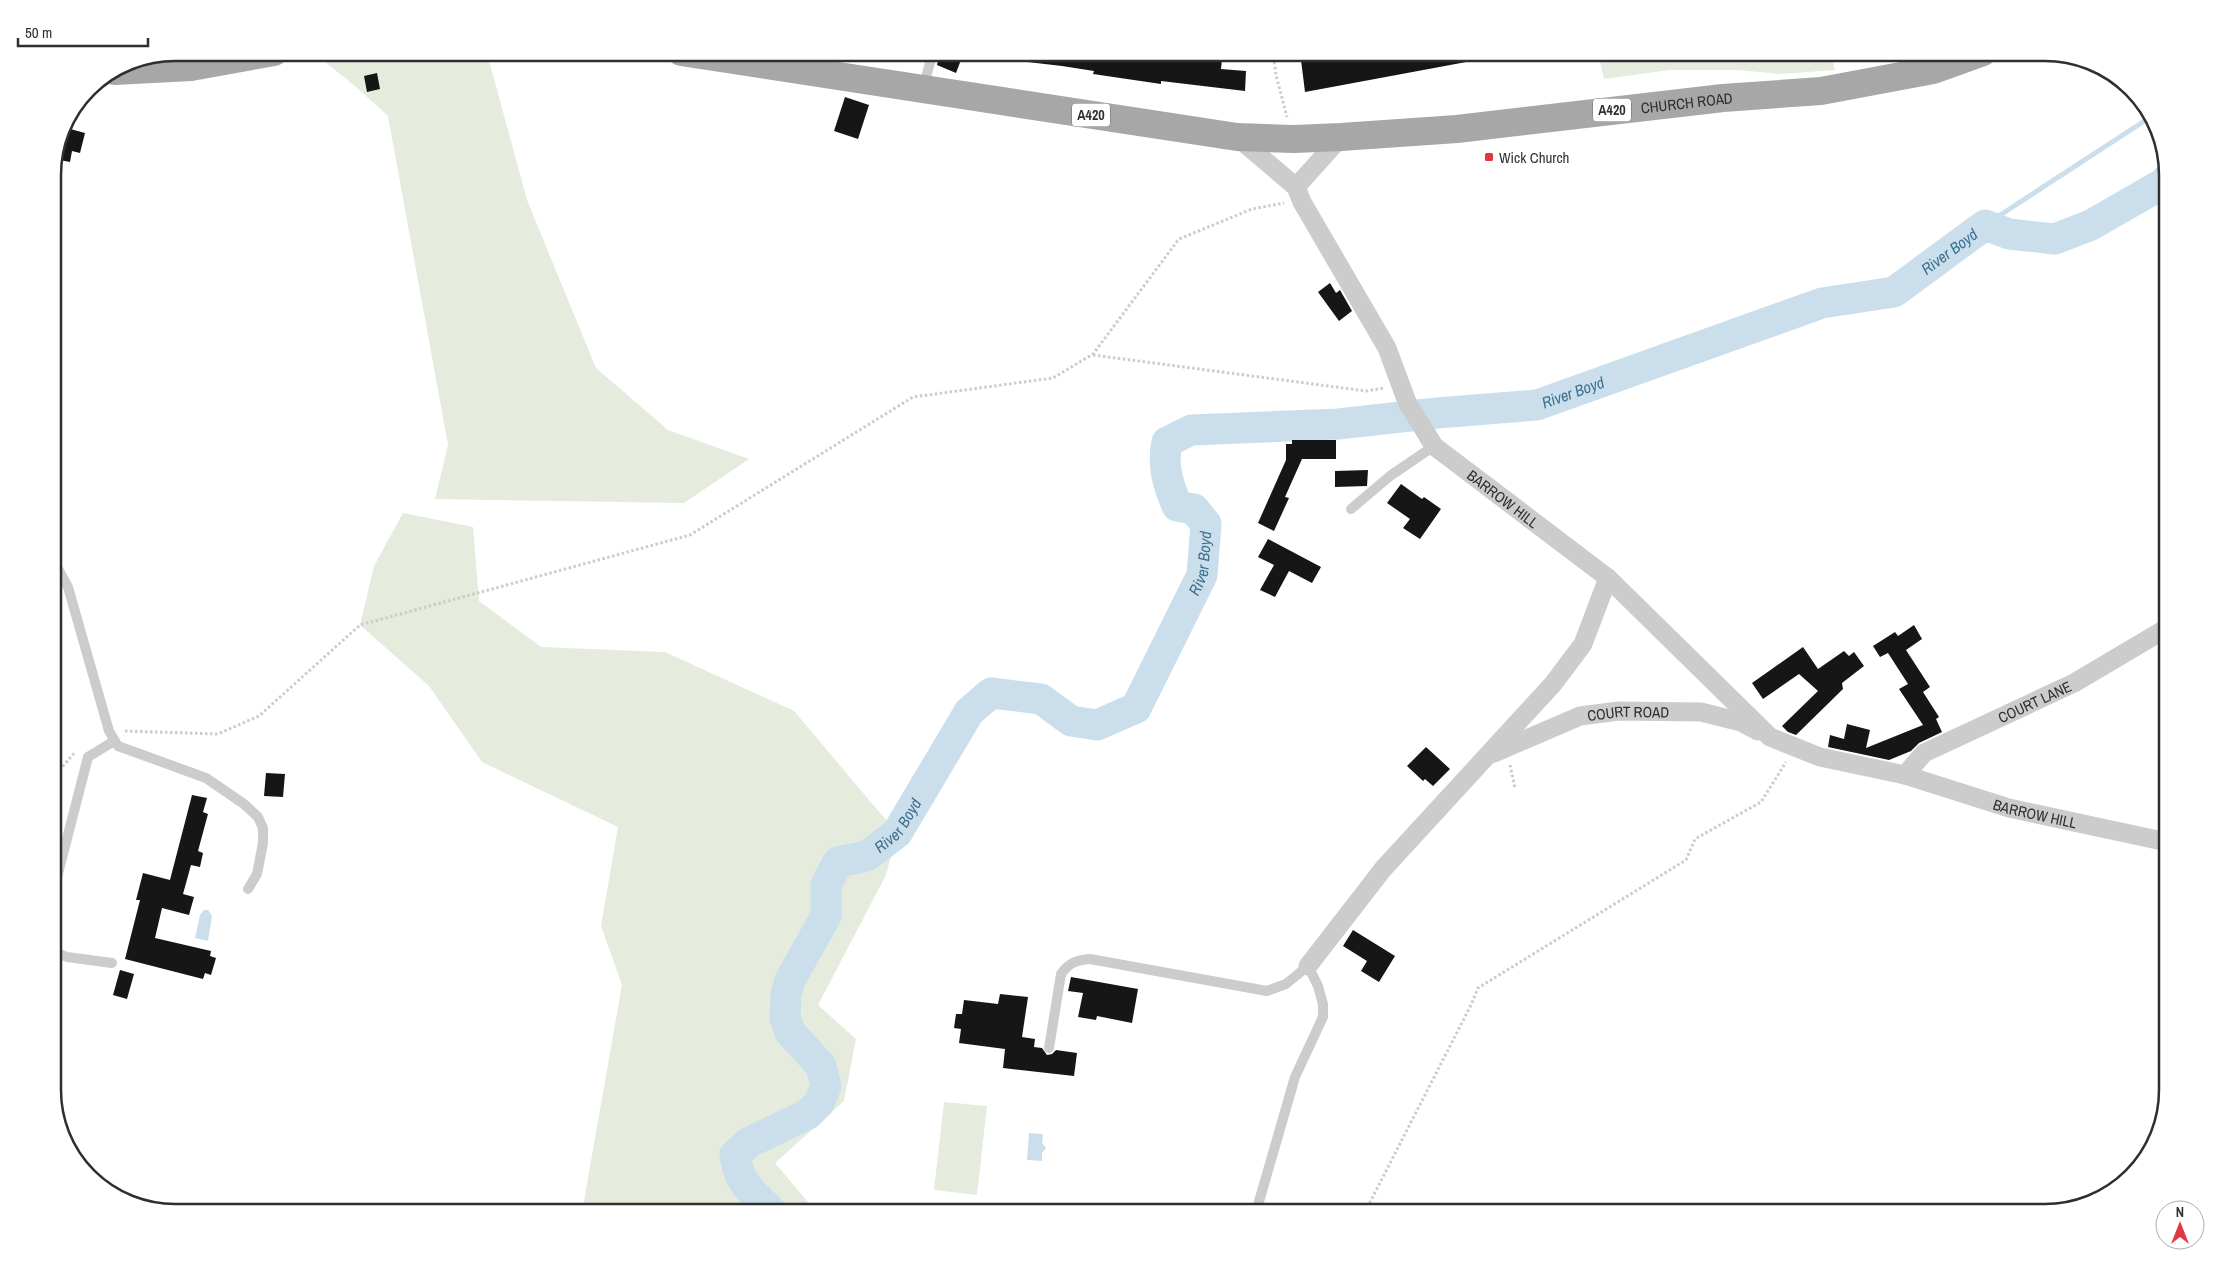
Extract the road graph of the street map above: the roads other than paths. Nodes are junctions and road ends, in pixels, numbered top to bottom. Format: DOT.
graph roads {
  1 [pos="226,61"];
  2 [pos="767,61"];
  3 [pos="933,61"];
  4 [pos="1958,61"];
  5 [pos="131,70"];
  6 [pos="934,91"];
  7 [pos="1237,137"];
  8 [pos="1341,138"];
  9 [pos="1299,194"];
  10 [pos="1434,446"];
  11 [pos="1350,509"];
  12 [pos="61,574"];
  13 [pos="1608,578"];
  14 [pos="2159,633"];
  15 [pos="1770,737"];
  16 [pos="114,741"];
  17 [pos="1498,751"];
  18 [pos="1905,774"];
  19 [pos="2159,840"];
  20 [pos="61,862"];
  21 [pos="248,889"];
  22 [pos="61,954"];
  23 [pos="112,963"];
  24 [pos="1308,966"];
  25 [pos="1049,1048"];
  26 [pos="1258,1204"];
  1 -- 5 [label="main road"];
  2 -- 6 [label="main road, A420"];
  3 -- 6 [label="lane"];
  4 -- 8 [label="main road, CHURCH ROAD / A420"];
  6 -- 7 [label="main road, A420"];
  7 -- 8 [label="main road, CHURCH ROAD / A420"];
  7 -- 9 [label="street, BARROW HILL"];
  8 -- 9 [label="street"];
  9 -- 10 [label="street, BARROW HILL"];
  10 -- 11 [label="lane"];
  10 -- 13 [label="street, BARROW HILL"];
  12 -- 16 [label="lane"];
  13 -- 15 [label="street, BARROW HILL"];
  13 -- 17 [label="street, COURT ROAD"];
  14 -- 18 [label="street, COURT LANE"];
  15 -- 17 [label="street, COURT ROAD"];
  15 -- 18 [label="street, BARROW HILL"];
  16 -- 20 [label="lane"];
  16 -- 21 [label="lane"];
  17 -- 24 [label="street, COURT ROAD"];
  18 -- 19 [label="street, BARROW HILL"];
  22 -- 23 [label="lane"];
  24 -- 25 [label="lane"];
  24 -- 26 [label="lane"];
}
